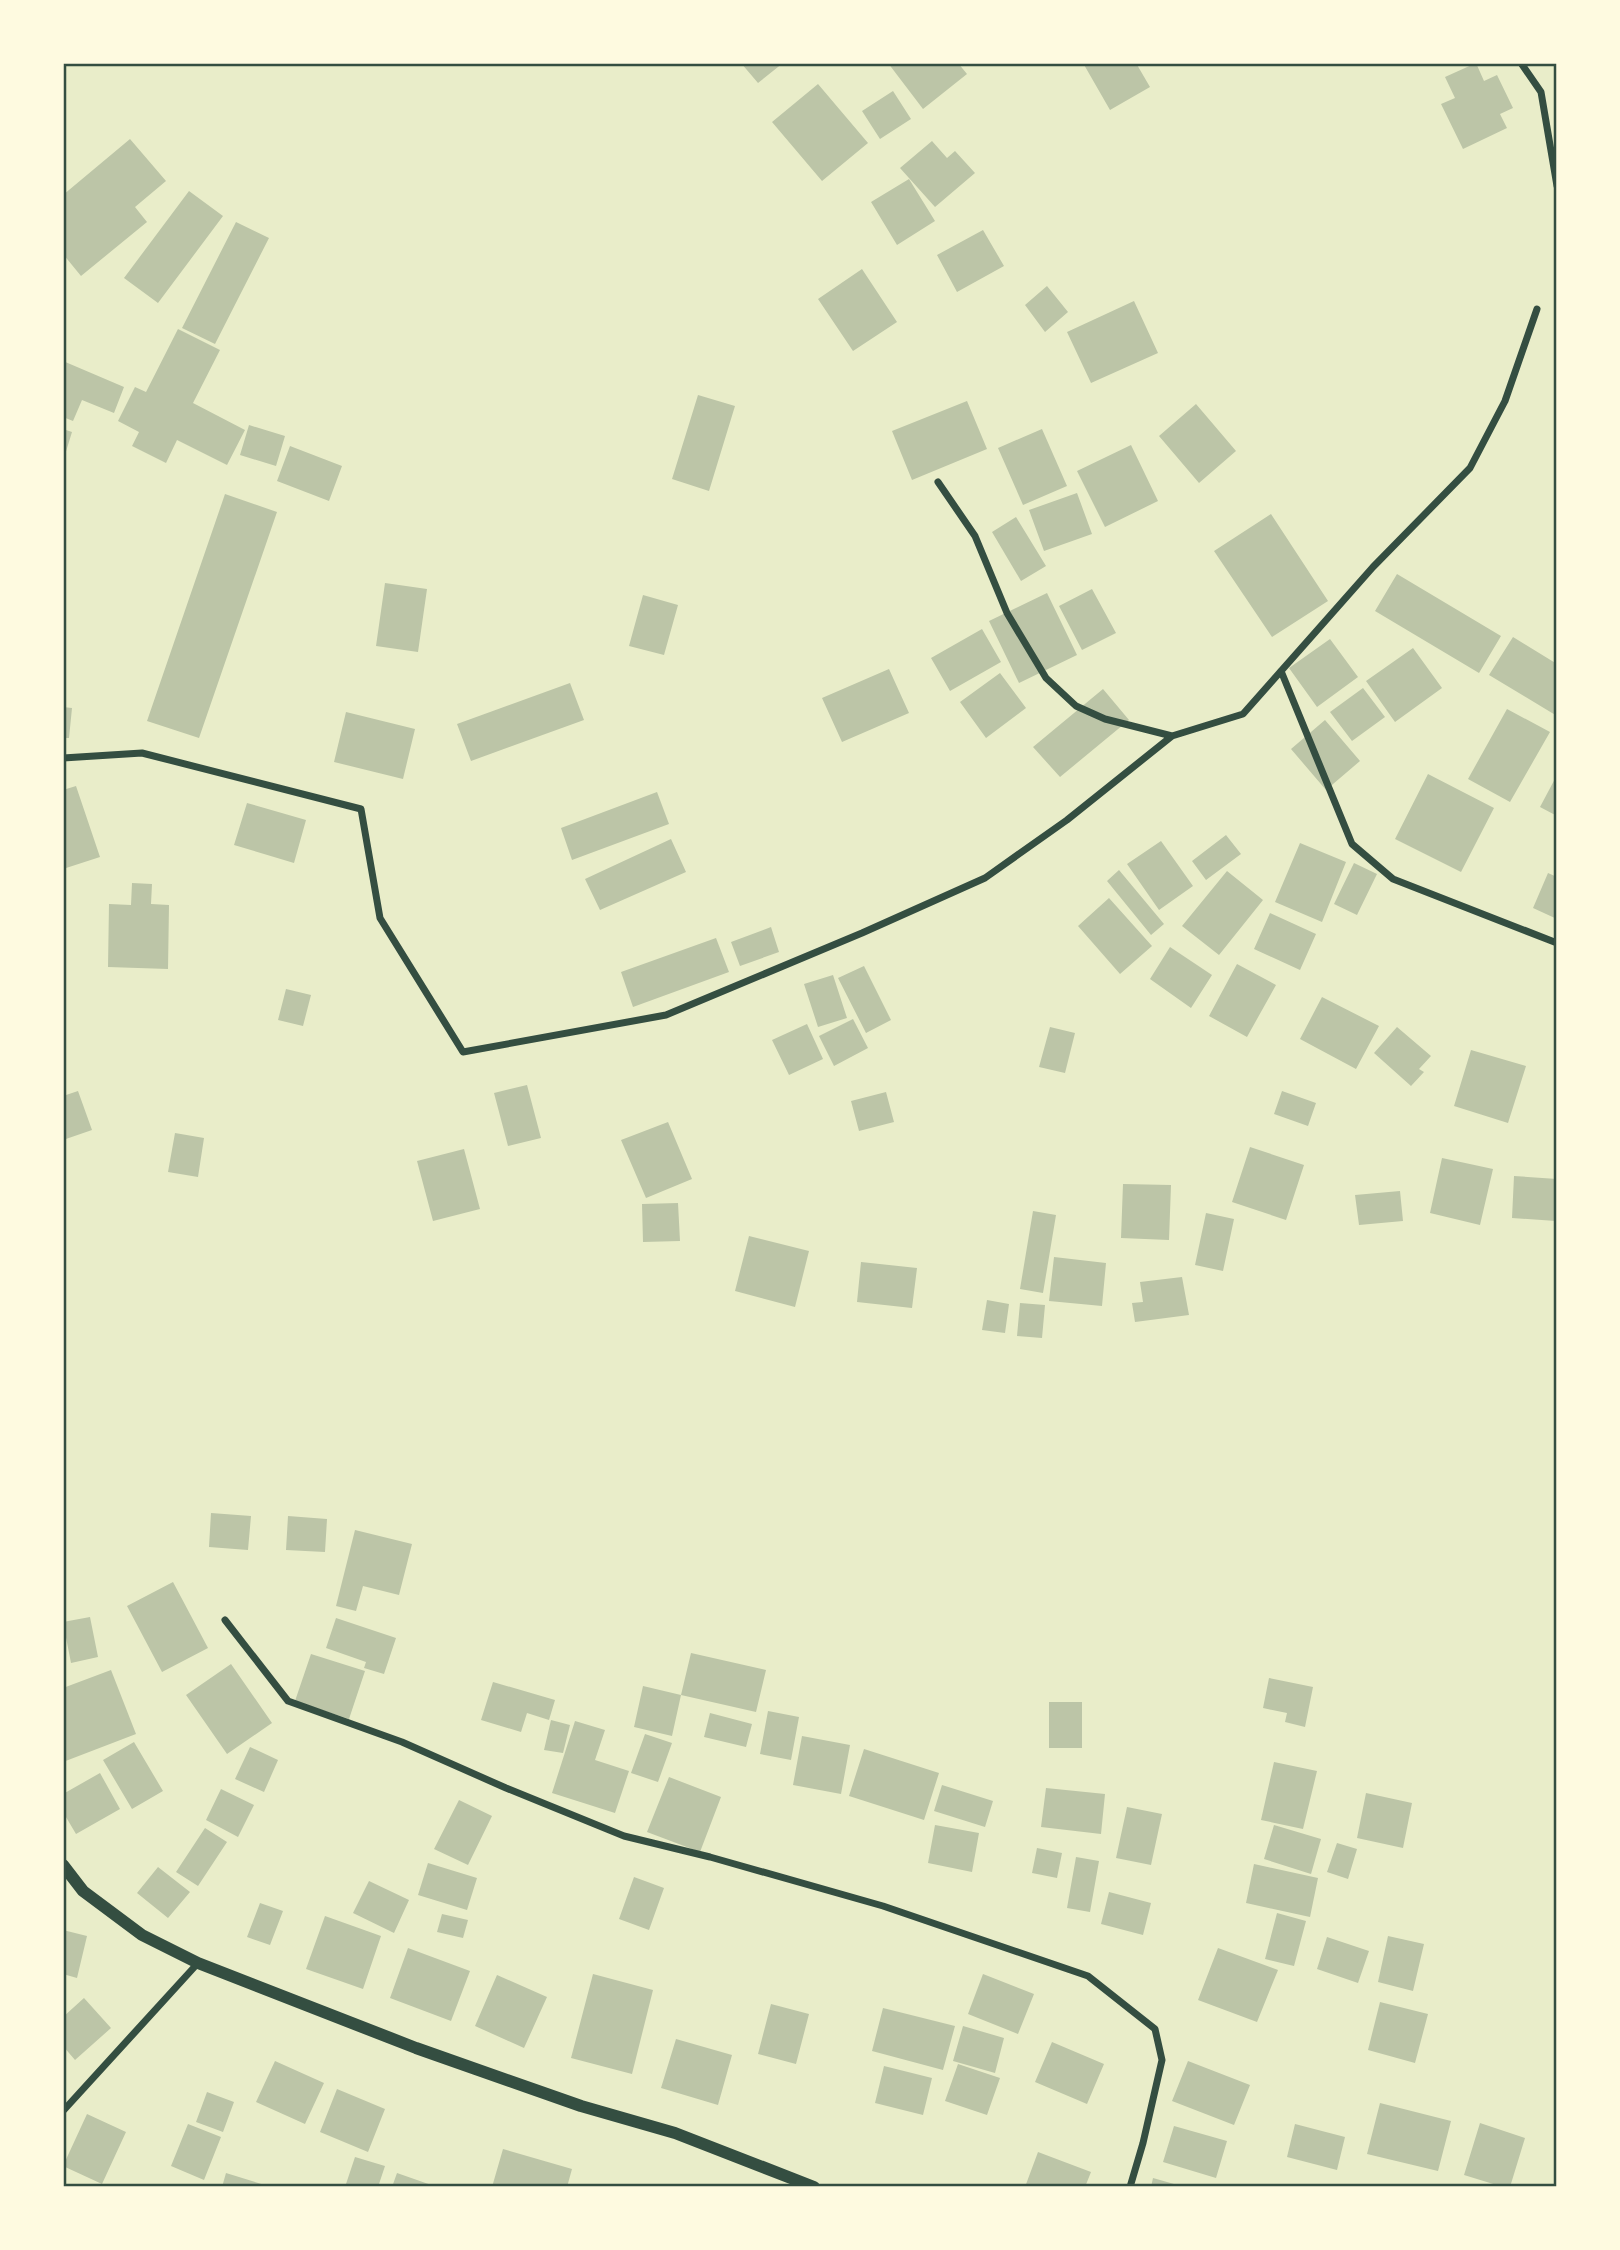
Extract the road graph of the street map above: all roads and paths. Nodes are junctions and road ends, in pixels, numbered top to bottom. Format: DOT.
graph roads {
  1 [pos="1521,63"];
  2 [pos="1557,186"];
  3 [pos="1537,309"];
  4 [pos="937,482"];
  5 [pos="1281,671"];
  6 [pos="1172,736"];
  7 [pos="63,758"];
  8 [pos="1557,943"];
  9 [pos="225,1620"];
  10 [pos="63,1864"];
  11 [pos="198,1963"];
  12 [pos="63,2111"];
  13 [pos="814,2187"];
  14 [pos="1129,2187"];
  1 -- 2 [label="street"];
  3 -- 5 [label="street"];
  4 -- 6 [label="street"];
  5 -- 6 [label="street"];
  5 -- 8 [label="street"];
  6 -- 7 [label="street"];
  9 -- 14 [label="street"];
  10 -- 11 [label="street"];
  11 -- 12 [label="street"];
  11 -- 13 [label="street"];
}
